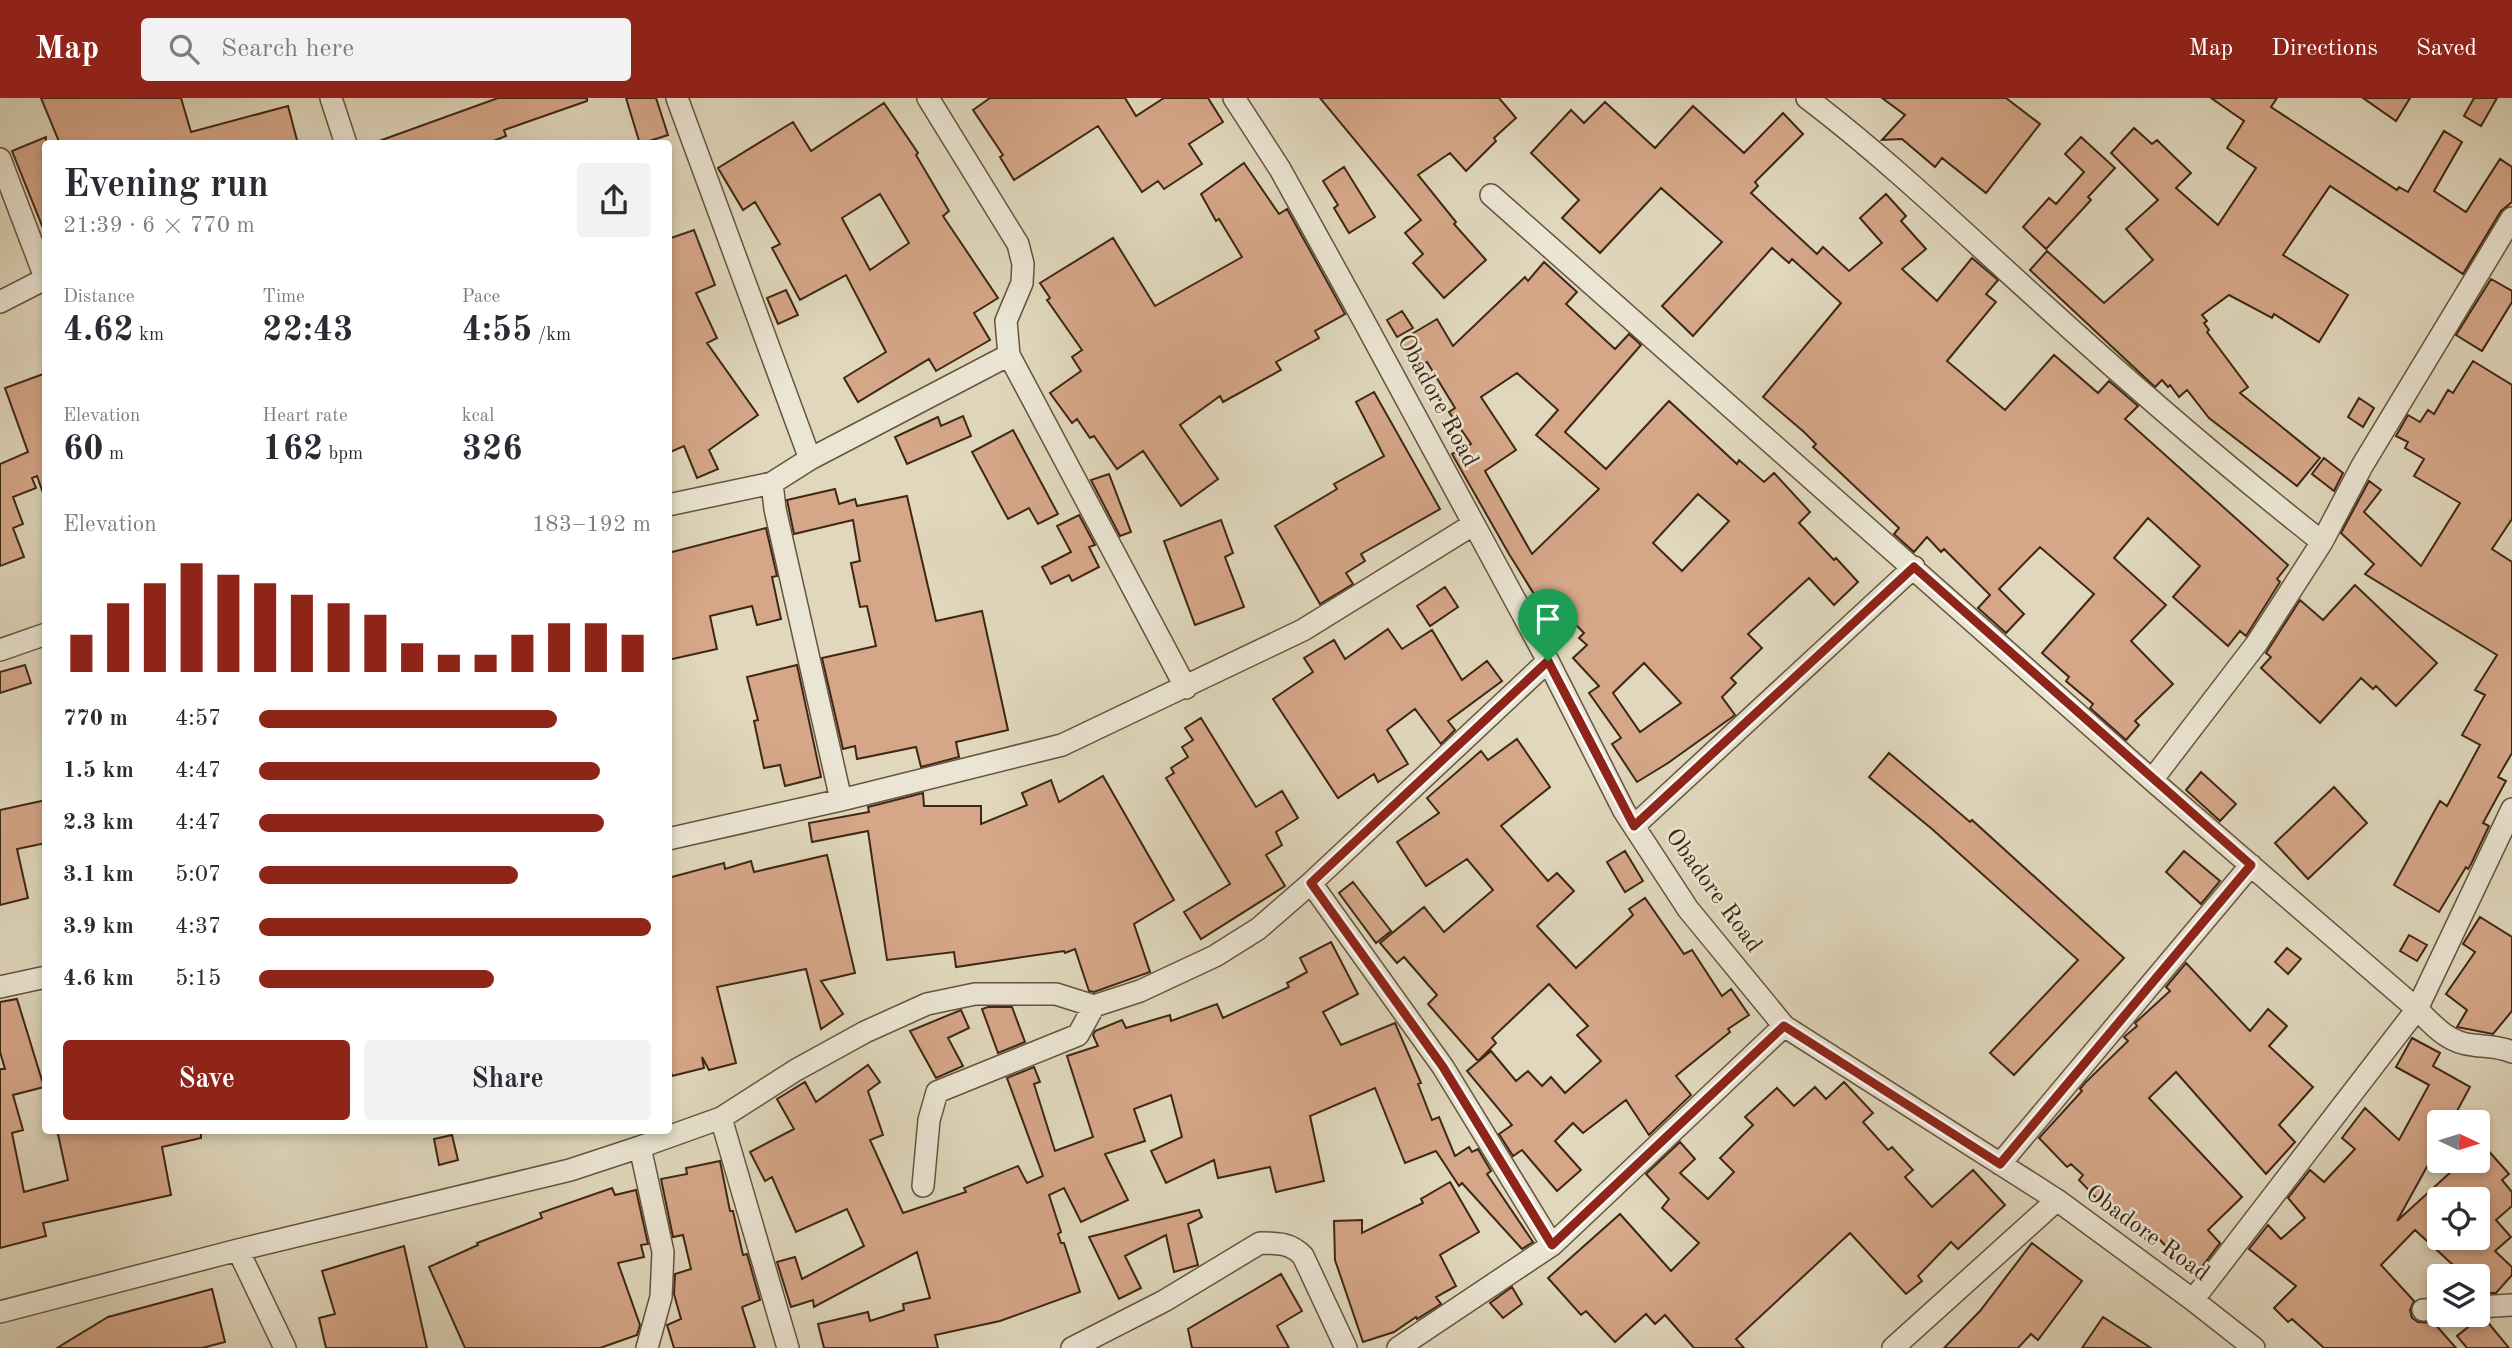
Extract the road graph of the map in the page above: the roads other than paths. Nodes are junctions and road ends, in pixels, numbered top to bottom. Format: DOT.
graph roads {
  1 [pos="331,98"];
  2 [pos="677,98"];
  3 [pos="928,98"];
  4 [pos="1234,98"];
  5 [pos="1807,98"];
  6 [pos="345,140"];
  7 [pos="0,159"];
  8 [pos="1491,195"];
  9 [pos="2512,218"];
  10 [pos="42,272"];
  11 [pos="42,281"];
  12 [pos="0,302"];
  13 [pos="1009,355"];
  14 [pos="810,459"];
  15 [pos="772,483"];
  16 [pos="672,504"];
  17 [pos="1474,524"];
  18 [pos="2322,542"];
  19 [pos="1914,567"];
  20 [pos="42,635"];
  21 [pos="0,650"];
  22 [pos="1548,661"];
  23 [pos="1186,688"];
  24 [pos="2152,780"];
  25 [pos="841,800"];
  26 [pos="2512,809"];
  27 [pos="1634,826"];
  28 [pos="672,838"];
  29 [pos="2251,865"];
  30 [pos="1311,883"];
  31 [pos="42,978"];
  32 [pos="0,987"];
  33 [pos="1094,1006"];
  34 [pos="2417,1009"];
  35 [pos="1784,1026"];
  36 [pos="2512,1052"];
  37 [pos="721,1118"];
  38 [pos="640,1147"];
  39 [pos="2000,1164"];
  40 [pos="923,1186"];
  41 [pos="2057,1200"];
  42 [pos="1552,1245"];
  43 [pos="238,1250"];
  44 [pos="2193,1300"];
  45 [pos="2512,1305"];
  46 [pos="2490,1306"];
  47 [pos="0,1312"];
  48 [pos="2249,1347"];
  49 [pos="285,1348"];
  50 [pos="647,1348"];
  51 [pos="788,1348"];
  52 [pos="1072,1348"];
  53 [pos="1346,1348"];
  54 [pos="1398,1348"];
  55 [pos="1893,1348"];
  1 -- 6 [label="street"];
  2 -- 14 [label="street"];
  3 -- 13 [label="street"];
  4 -- 17 [label="street, Obadore Road"];
  5 -- 18 [label="street"];
  7 -- 10 [label="street"];
  8 -- 19 [label="street"];
  9 -- 18 [label="street"];
  11 -- 12 [label="street"];
  13 -- 14 [label="street"];
  13 -- 23 [label="street"];
  14 -- 15 [label="street"];
  15 -- 16 [label="street"];
  15 -- 25 [label="street"];
  17 -- 22 [label="street, Obadore Road"];
  17 -- 23 [label="street"];
  18 -- 24 [label="street"];
  19 -- 24 [label="street"];
  19 -- 27 [label="street"];
  20 -- 21 [label="street"];
  22 -- 27 [label="street, Obadore Road"];
  22 -- 30 [label="street"];
  23 -- 25 [label="street"];
  24 -- 29 [label="street"];
  25 -- 28 [label="street"];
  26 -- 34 [label="street"];
  27 -- 35 [label="street, Obadore Road"];
  29 -- 34 [label="street"];
  29 -- 39 [label="street"];
  30 -- 33 [label="street"];
  30 -- 42 [label="street"];
  31 -- 32 [label="street"];
  33 -- 37 [label="street"];
  33 -- 40 [label="street"];
  34 -- 36 [label="street"];
  34 -- 44 [label="street"];
  35 -- 39 [label="street, Obadore Road"];
  35 -- 42 [label="street"];
  37 -- 38 [label="street"];
  37 -- 51 [label="street"];
  38 -- 43 [label="street"];
  38 -- 50 [label="street"];
  39 -- 41 [label="street, Obadore Road"];
  41 -- 44 [label="street, Obadore Road"];
  41 -- 55 [label="street"];
  42 -- 54 [label="street"];
  43 -- 47 [label="street"];
  43 -- 49 [label="street"];
  44 -- 48 [label="street, Obadore Road"];
  45 -- 46 [label="street"];
  52 -- 53 [label="street"];
}
